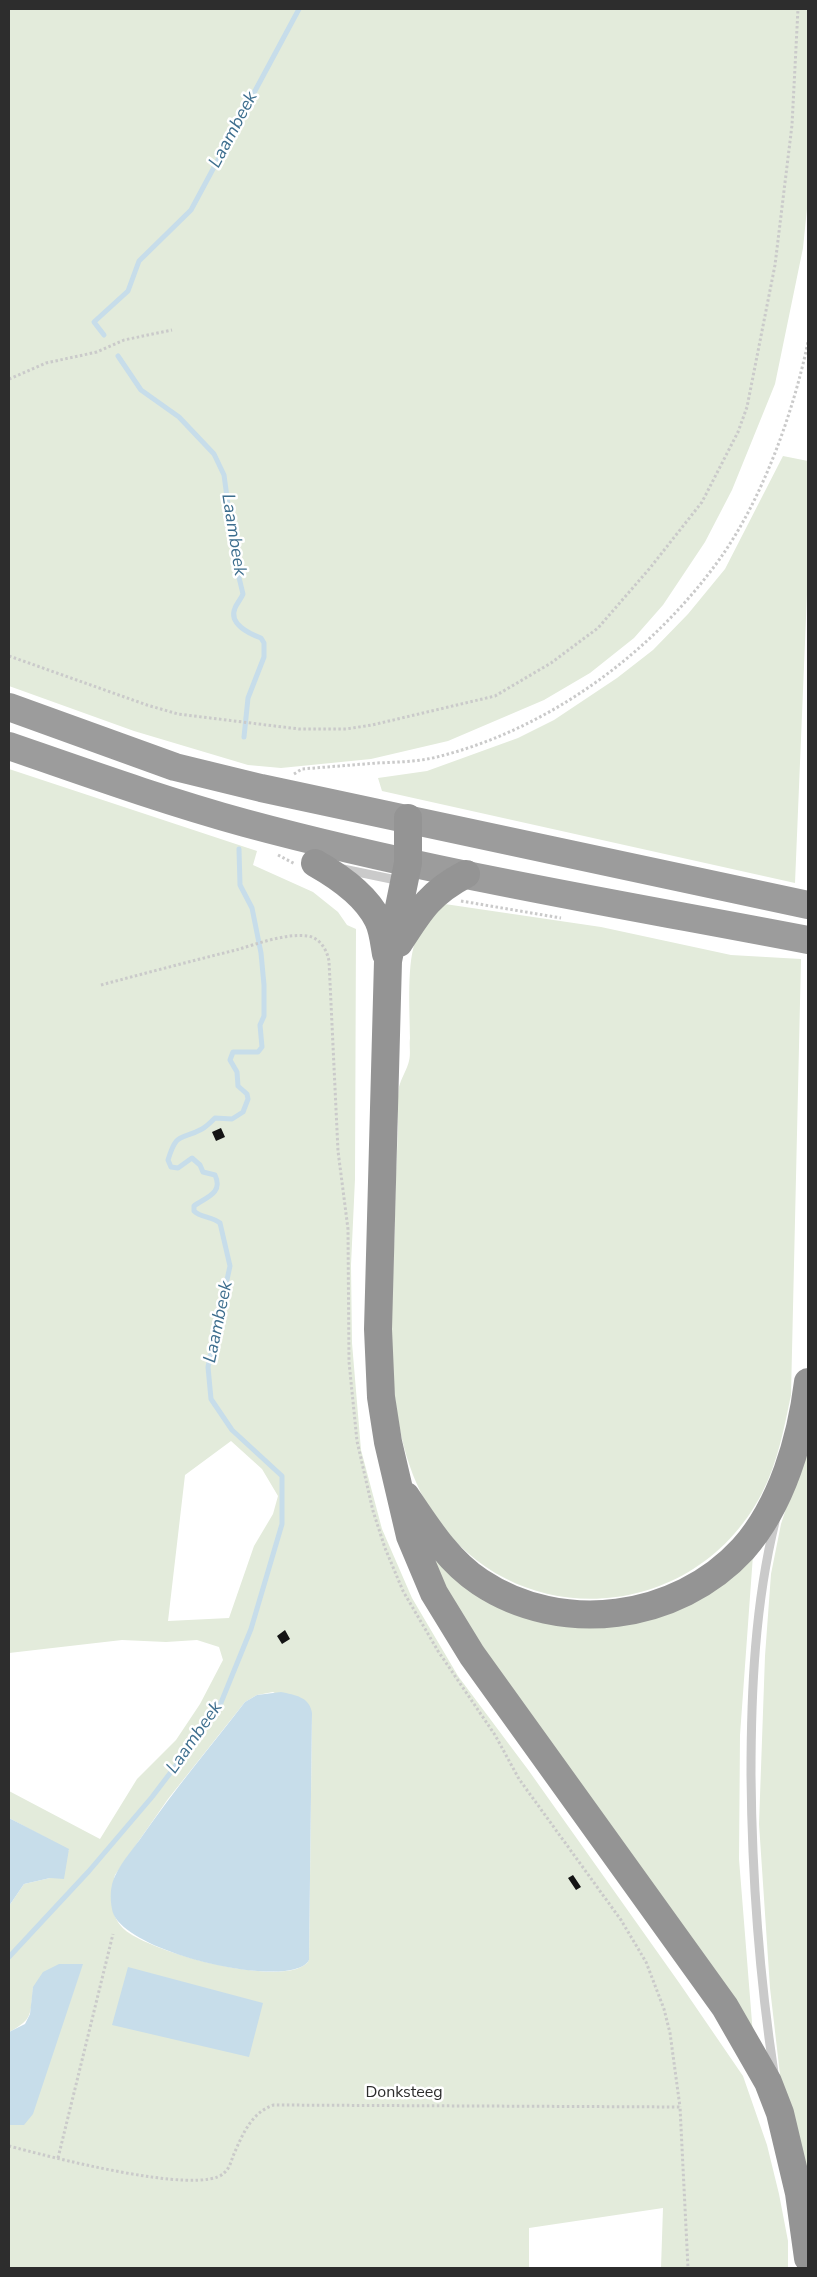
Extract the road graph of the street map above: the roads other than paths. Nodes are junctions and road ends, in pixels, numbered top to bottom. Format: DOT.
graph roads {
  1 [pos="9,707"];
  2 [pos="9,746"];
  3 [pos="408,818"];
  4 [pos="246,823"];
  5 [pos="315,863"];
  6 [pos="405,873"];
  7 [pos="466,874"];
  8 [pos="808,905"];
  9 [pos="378,920"];
  10 [pos="808,940"];
  11 [pos="388,961"];
  12 [pos="808,1382"];
  13 [pos="787,1473"];
  14 [pos="399,1486"];
  15 [pos="780,2113"];
  16 [pos="808,2258"];
  1 -- 3 [label="highway"];
  2 -- 4 [label="highway"];
  3 -- 6 [label="highway"];
  3 -- 8 [label="highway"];
  4 -- 5 [label="highway"];
  4 -- 6 [label="highway"];
  5 -- 6 [label="lane"];
  5 -- 9 [label="highway"];
  6 -- 7 [label="highway"];
  6 -- 9 [label="highway"];
  6 -- 11 [label="highway"];
  7 -- 10 [label="highway"];
  7 -- 11 [label="highway"];
  9 -- 11 [label="highway"];
  11 -- 14 [label="highway"];
  12 -- 13 [label="highway"];
  13 -- 14 [label="highway"];
  13 -- 15 [label="lane"];
  14 -- 15 [label="highway"];
  15 -- 16 [label="highway"];
}
